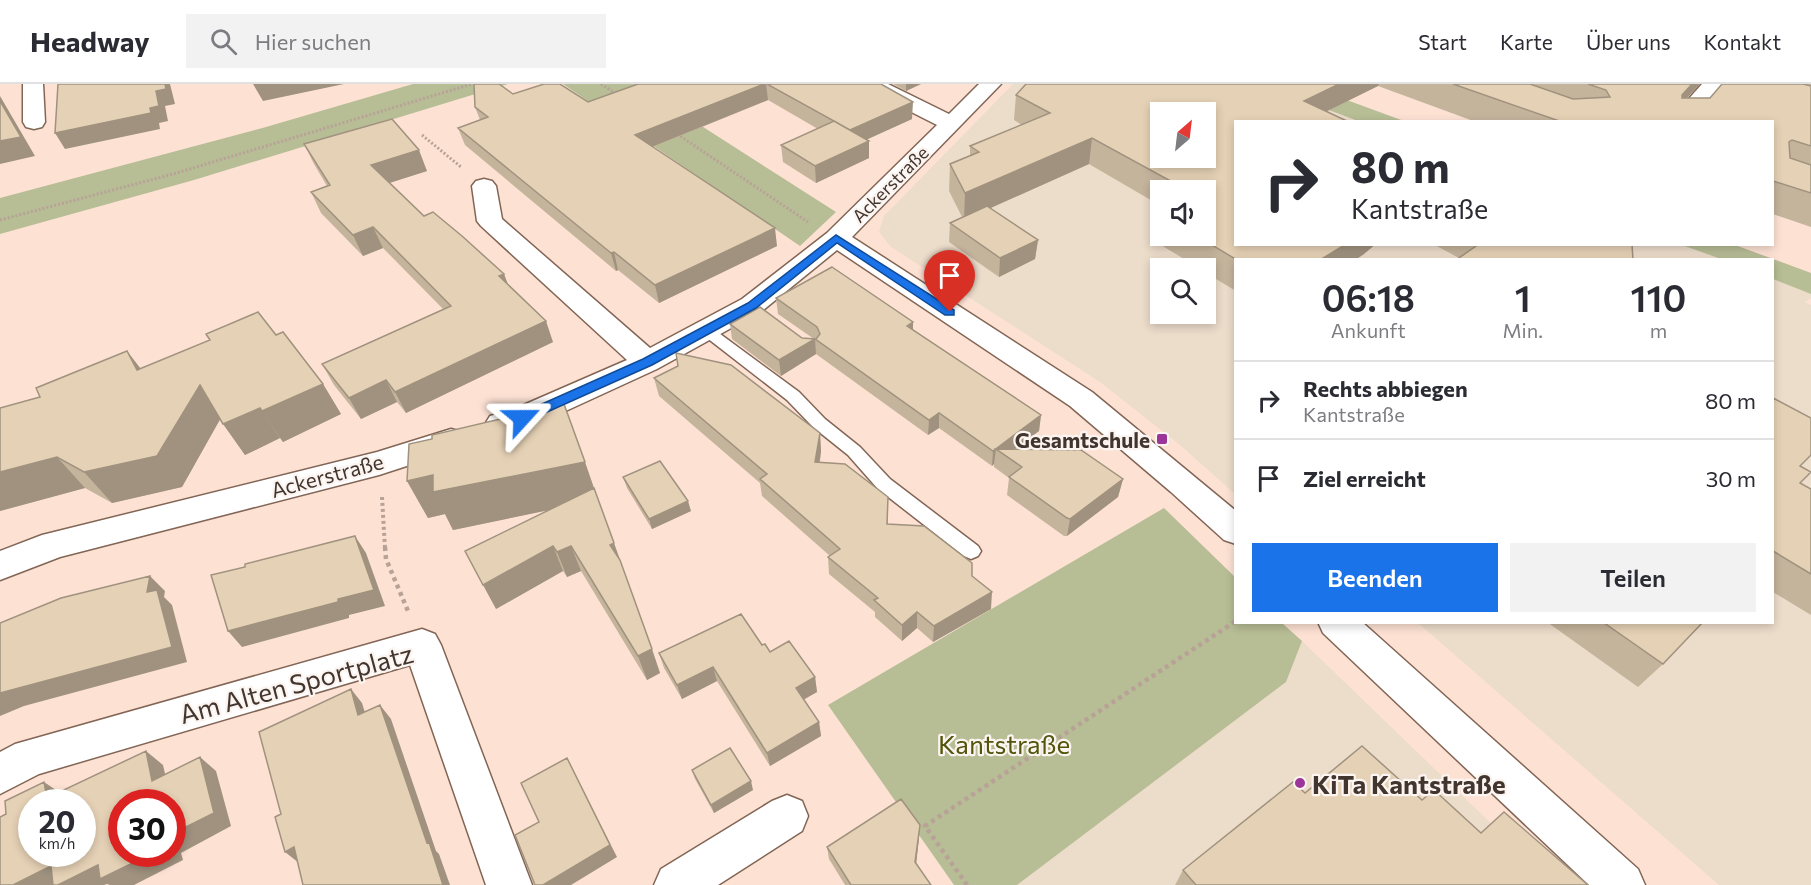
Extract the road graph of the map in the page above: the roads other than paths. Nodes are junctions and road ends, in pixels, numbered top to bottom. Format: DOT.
graph roads {
  1 [pos="33,84"];
  2 [pos="871,84"];
  3 [pos="991,84"];
  4 [pos="1714,84"];
  5 [pos="1681,120"];
  6 [pos="34,122"];
  7 [pos="951,123"];
  8 [pos="484,186"];
  9 [pos="836,238"];
  10 [pos="707,331"];
  11 [pos="647,362"];
  12 [pos="1234,529"];
  13 [pos="971,551"];
  14 [pos="0,566"];
  15 [pos="1338,624"];
  16 [pos="0,774"];
  17 [pos="787,816"];
  18 [pos="509,885"];
  19 [pos="677,885"];
  20 [pos="1622,885"];
  1 -- 6 [label="street"];
  2 -- 7 [label="street, Ackerstraße"];
  3 -- 7 [label="street, Ackerstraße"];
  4 -- 5 [label="street"];
  7 -- 9 [label="street, Ackerstraße"];
  8 -- 11 [label="street"];
  9 -- 10 [label="street, Ackerstraße"];
  9 -- 12 [label="street"];
  10 -- 11 [label="street, Ackerstraße"];
  10 -- 13 [label="lane"];
  11 -- 14 [label="street, Ackerstraße"];
  15 -- 20 [label="street"];
  16 -- 18 [label="street, Am Alten Sportplatz"];
  17 -- 19 [label="street"];
}
